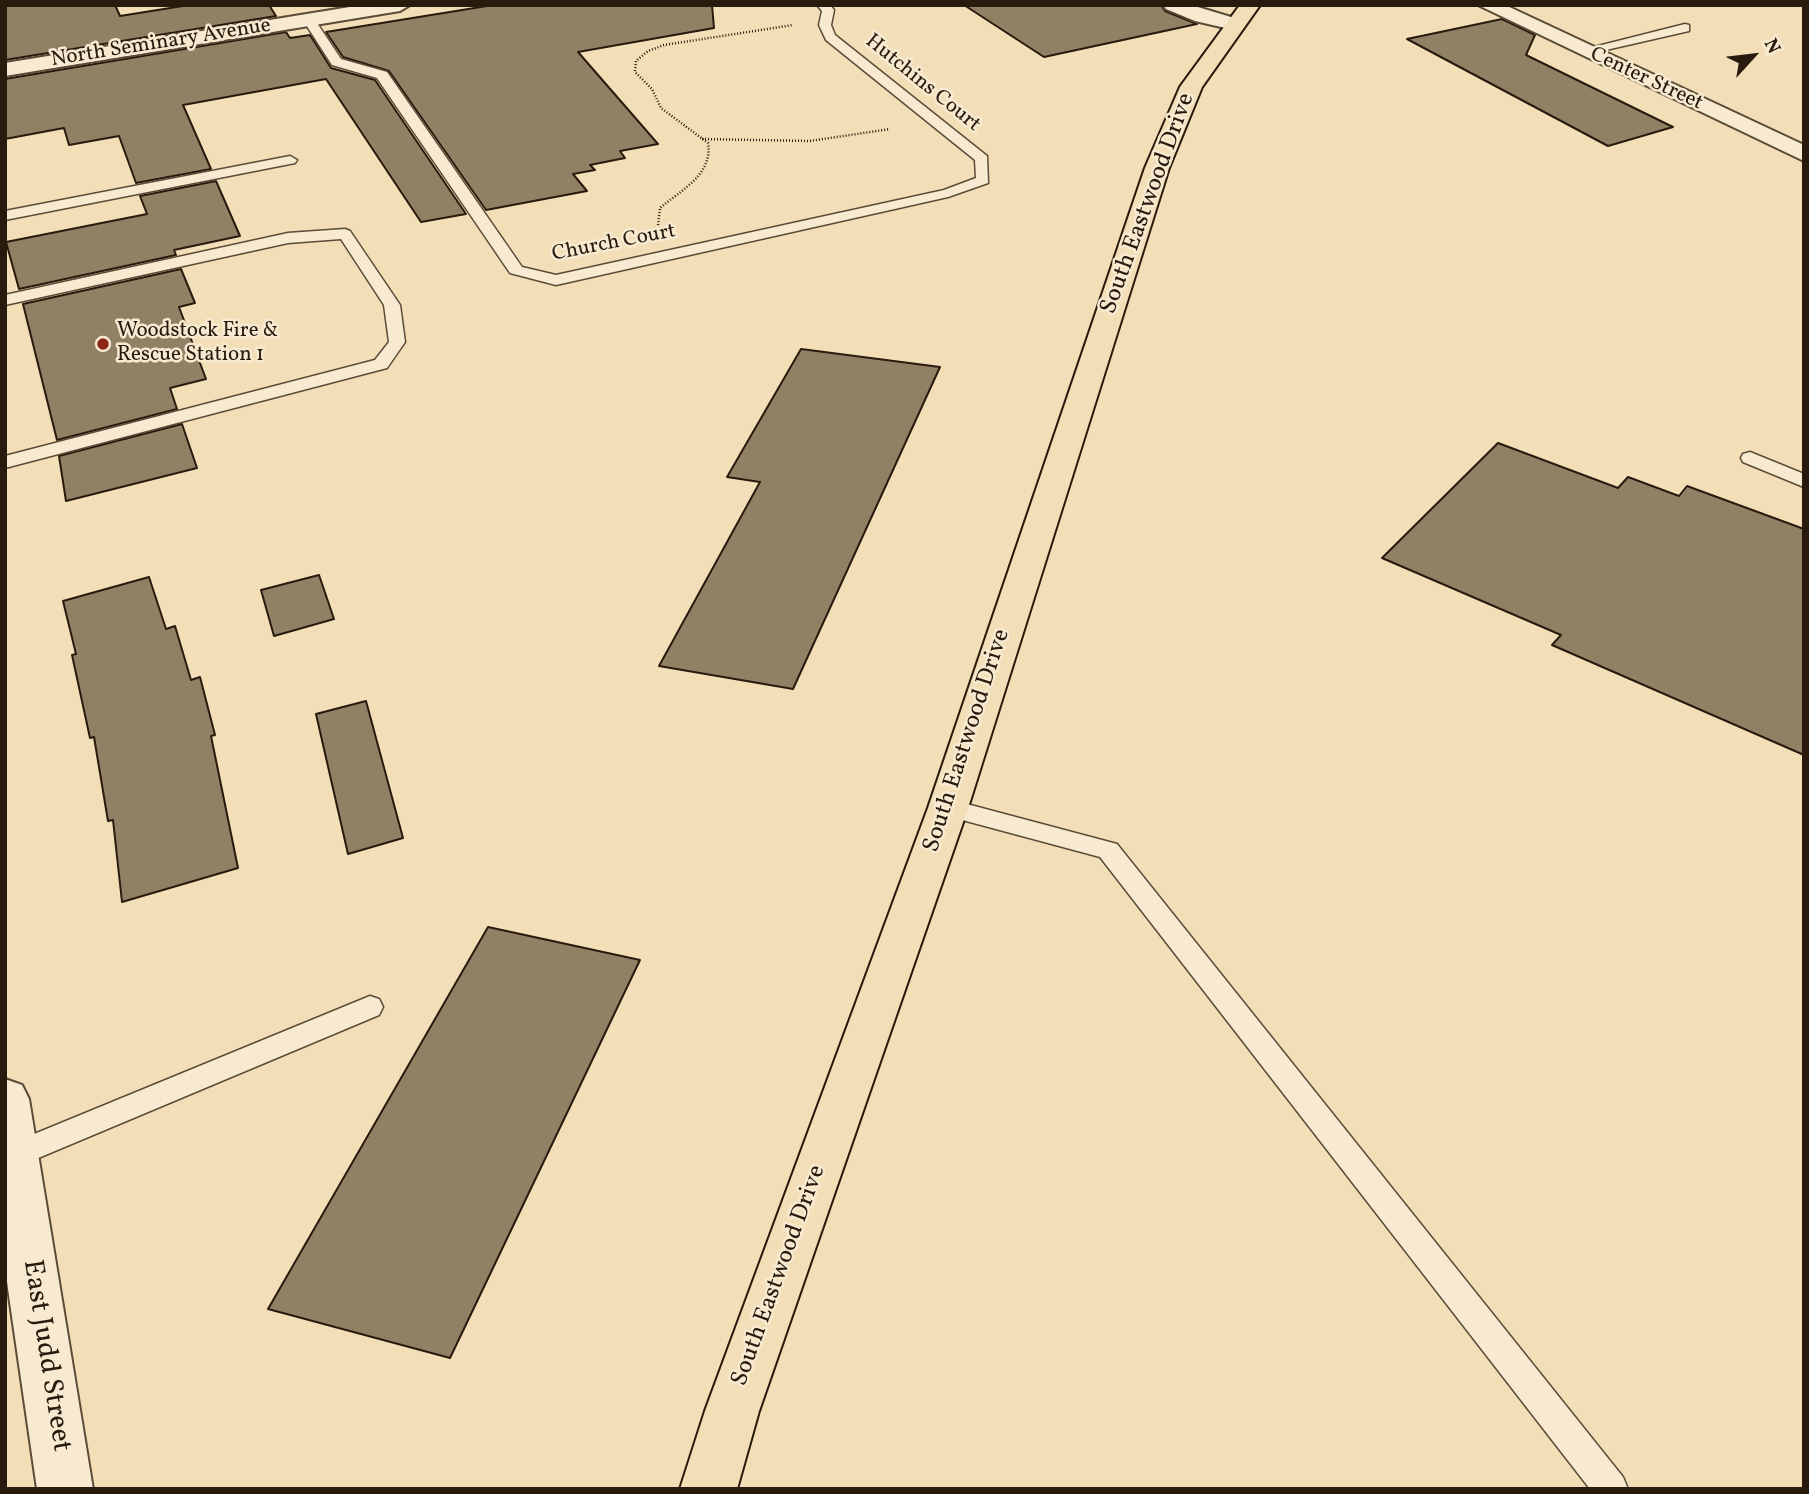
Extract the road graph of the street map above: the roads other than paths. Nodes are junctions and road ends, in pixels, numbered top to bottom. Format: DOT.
graph roads {
  1 [pos="400,5"];
  2 [pos="823,5"];
  3 [pos="1173,5"];
  4 [pos="1488,5"];
  5 [pos="304,13"];
  6 [pos="1242,15"];
  7 [pos="1685,27"];
  8 [pos="1584,51"];
  9 [pos="5,70"];
  10 [pos="1804,153"];
  11 [pos="982,159"];
  12 [pos="290,160"];
  13 [pos="5,216"];
  14 [pos="5,300"];
  15 [pos="1750,458"];
  16 [pos="5,462"];
  17 [pos="1804,481"];
  18 [pos="948,808"];
  19 [pos="370,1007"];
  20 [pos="5,1099"];
  21 [pos="14,1155"];
  22 [pos="65,1489"];
  23 [pos="708,1489"];
  24 [pos="1611,1489"];
  1 -- 5 [label="street, North Seminary Avenue"];
  2 -- 11 [label="lane, Hutchins Court"];
  3 -- 6 [label="street"];
  4 -- 8 [label="street, Center Street"];
  5 -- 9 [label="street, North Seminary Avenue"];
  5 -- 11 [label="lane, Church Court"];
  6 -- 18 [label="main road, South Eastwood Drive"];
  7 -- 8 [label="lane"];
  8 -- 10 [label="street, Center Street"];
  12 -- 13 [label="lane"];
  14 -- 16 [label="lane"];
  15 -- 17 [label="lane"];
  18 -- 23 [label="main road, South Eastwood Drive"];
  18 -- 24 [label="lane"];
  19 -- 21 [label="lane"];
  20 -- 21 [label="street, East Judd Street"];
  21 -- 22 [label="street, East Judd Street"];
}
